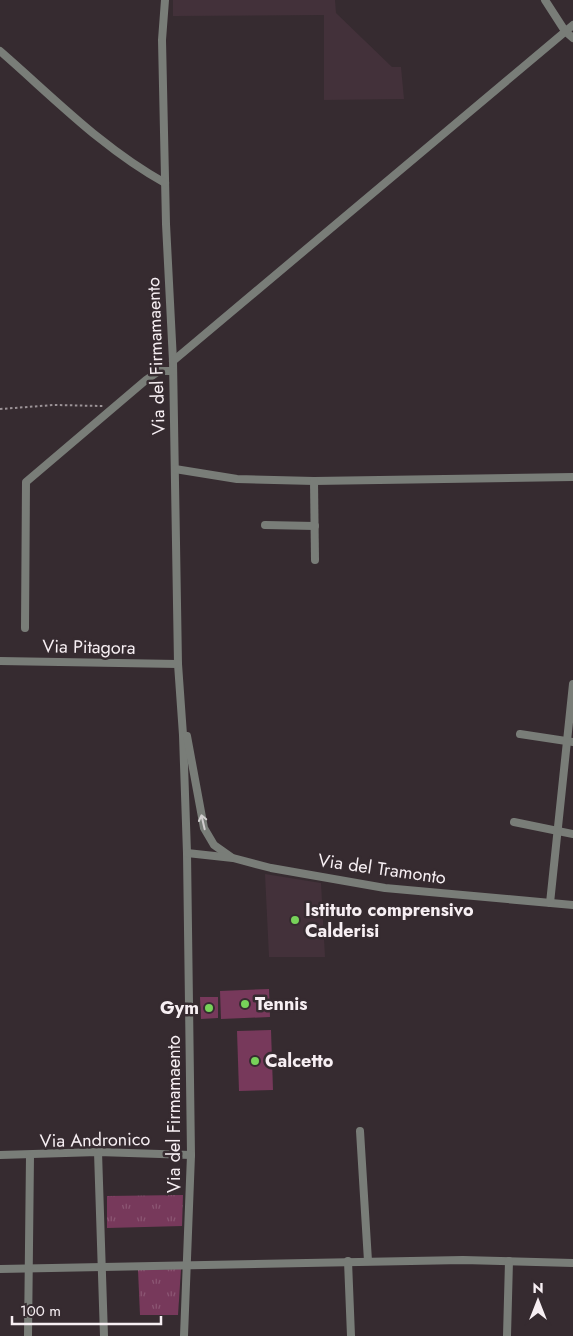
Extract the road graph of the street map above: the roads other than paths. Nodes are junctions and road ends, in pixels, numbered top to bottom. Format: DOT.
graph roads {
  1 [pos="165,0"];
  2 [pos="545,0"];
  3 [pos="573,25"];
  4 [pos="566,31"];
  5 [pos="573,38"];
  6 [pos="0,51"];
  7 [pos="165,183"];
  8 [pos="173,361"];
  9 [pos="173,371"];
  10 [pos="175,469"];
  11 [pos="573,476"];
  12 [pos="314,481"];
  13 [pos="266,525"];
  14 [pos="314,526"];
  15 [pos="315,560"];
  16 [pos="26,628"];
  17 [pos="0,661"];
  18 [pos="178,664"];
  19 [pos="573,684"];
  20 [pos="182,711"];
  21 [pos="520,734"];
  22 [pos="570,742"];
  23 [pos="514,822"];
  24 [pos="557,831"];
  25 [pos="573,834"];
  26 [pos="188,853"];
  27 [pos="233,858"];
  28 [pos="550,903"];
  29 [pos="573,905"];
  30 [pos="360,1131"];
  31 [pos="98,1152"];
  32 [pos="0,1155"];
  33 [pos="191,1155"];
  34 [pos="30,1156"];
  35 [pos="368,1261"];
  36 [pos="509,1261"];
  37 [pos="348,1262"];
  38 [pos="573,1262"];
  39 [pos="186,1265"];
  40 [pos="103,1268"];
  41 [pos="0,1269"];
  42 [pos="28,1269"];
  43 [pos="28,1336"];
  44 [pos="104,1336"];
  45 [pos="184,1336"];
  46 [pos="351,1336"];
  47 [pos="507,1336"];
  1 -- 7 [label="street, Via del Firmamaento"];
  2 -- 4 [label="street"];
  3 -- 4 [label="street"];
  4 -- 5 [label="street"];
  4 -- 8 [label="street"];
  6 -- 7 [label="street"];
  7 -- 8 [label="street, Via del Firmamaento"];
  8 -- 9 [label="street, Via del Firmamaento"];
  9 -- 10 [label="street, Via del Firmamaento"];
  9 -- 16 [label="street"];
  10 -- 12 [label="street"];
  10 -- 18 [label="street, Via del Firmamaento"];
  11 -- 12 [label="street"];
  12 -- 14 [label="street"];
  13 -- 14 [label="street"];
  14 -- 15 [label="street"];
  17 -- 18 [label="street, Via Pitagora"];
  18 -- 20 [label="street, Via del Firmamaento"];
  19 -- 22 [label="street"];
  20 -- 26 [label="street, Via del Firmamaento"];
  27 -- 20 [label="street, Via del Firmamaento, one-way"];
  21 -- 22 [label="street"];
  22 -- 24 [label="street"];
  23 -- 24 [label="street"];
  24 -- 25 [label="street"];
  24 -- 28 [label="street"];
  26 -- 27 [label="street, Via del Tramonto"];
  26 -- 33 [label="street, Via del Firmamaento"];
  27 -- 28 [label="street, Via del Tramonto"];
  28 -- 29 [label="street, Via del Tramonto"];
  30 -- 35 [label="street"];
  31 -- 33 [label="street, Via Andronico"];
  31 -- 34 [label="street, Via Andronico"];
  31 -- 40 [label="street"];
  32 -- 34 [label="street, Via Andronico"];
  33 -- 39 [label="street, Via del Firmamaento"];
  34 -- 42 [label="street"];
  35 -- 36 [label="street"];
  35 -- 37 [label="street"];
  36 -- 38 [label="street"];
  36 -- 47 [label="street"];
  37 -- 39 [label="street"];
  37 -- 46 [label="street"];
  39 -- 40 [label="street"];
  39 -- 45 [label="street, Via del Firmamaento"];
  40 -- 42 [label="street"];
  40 -- 44 [label="street"];
  41 -- 42 [label="street"];
  42 -- 43 [label="street"];
}
